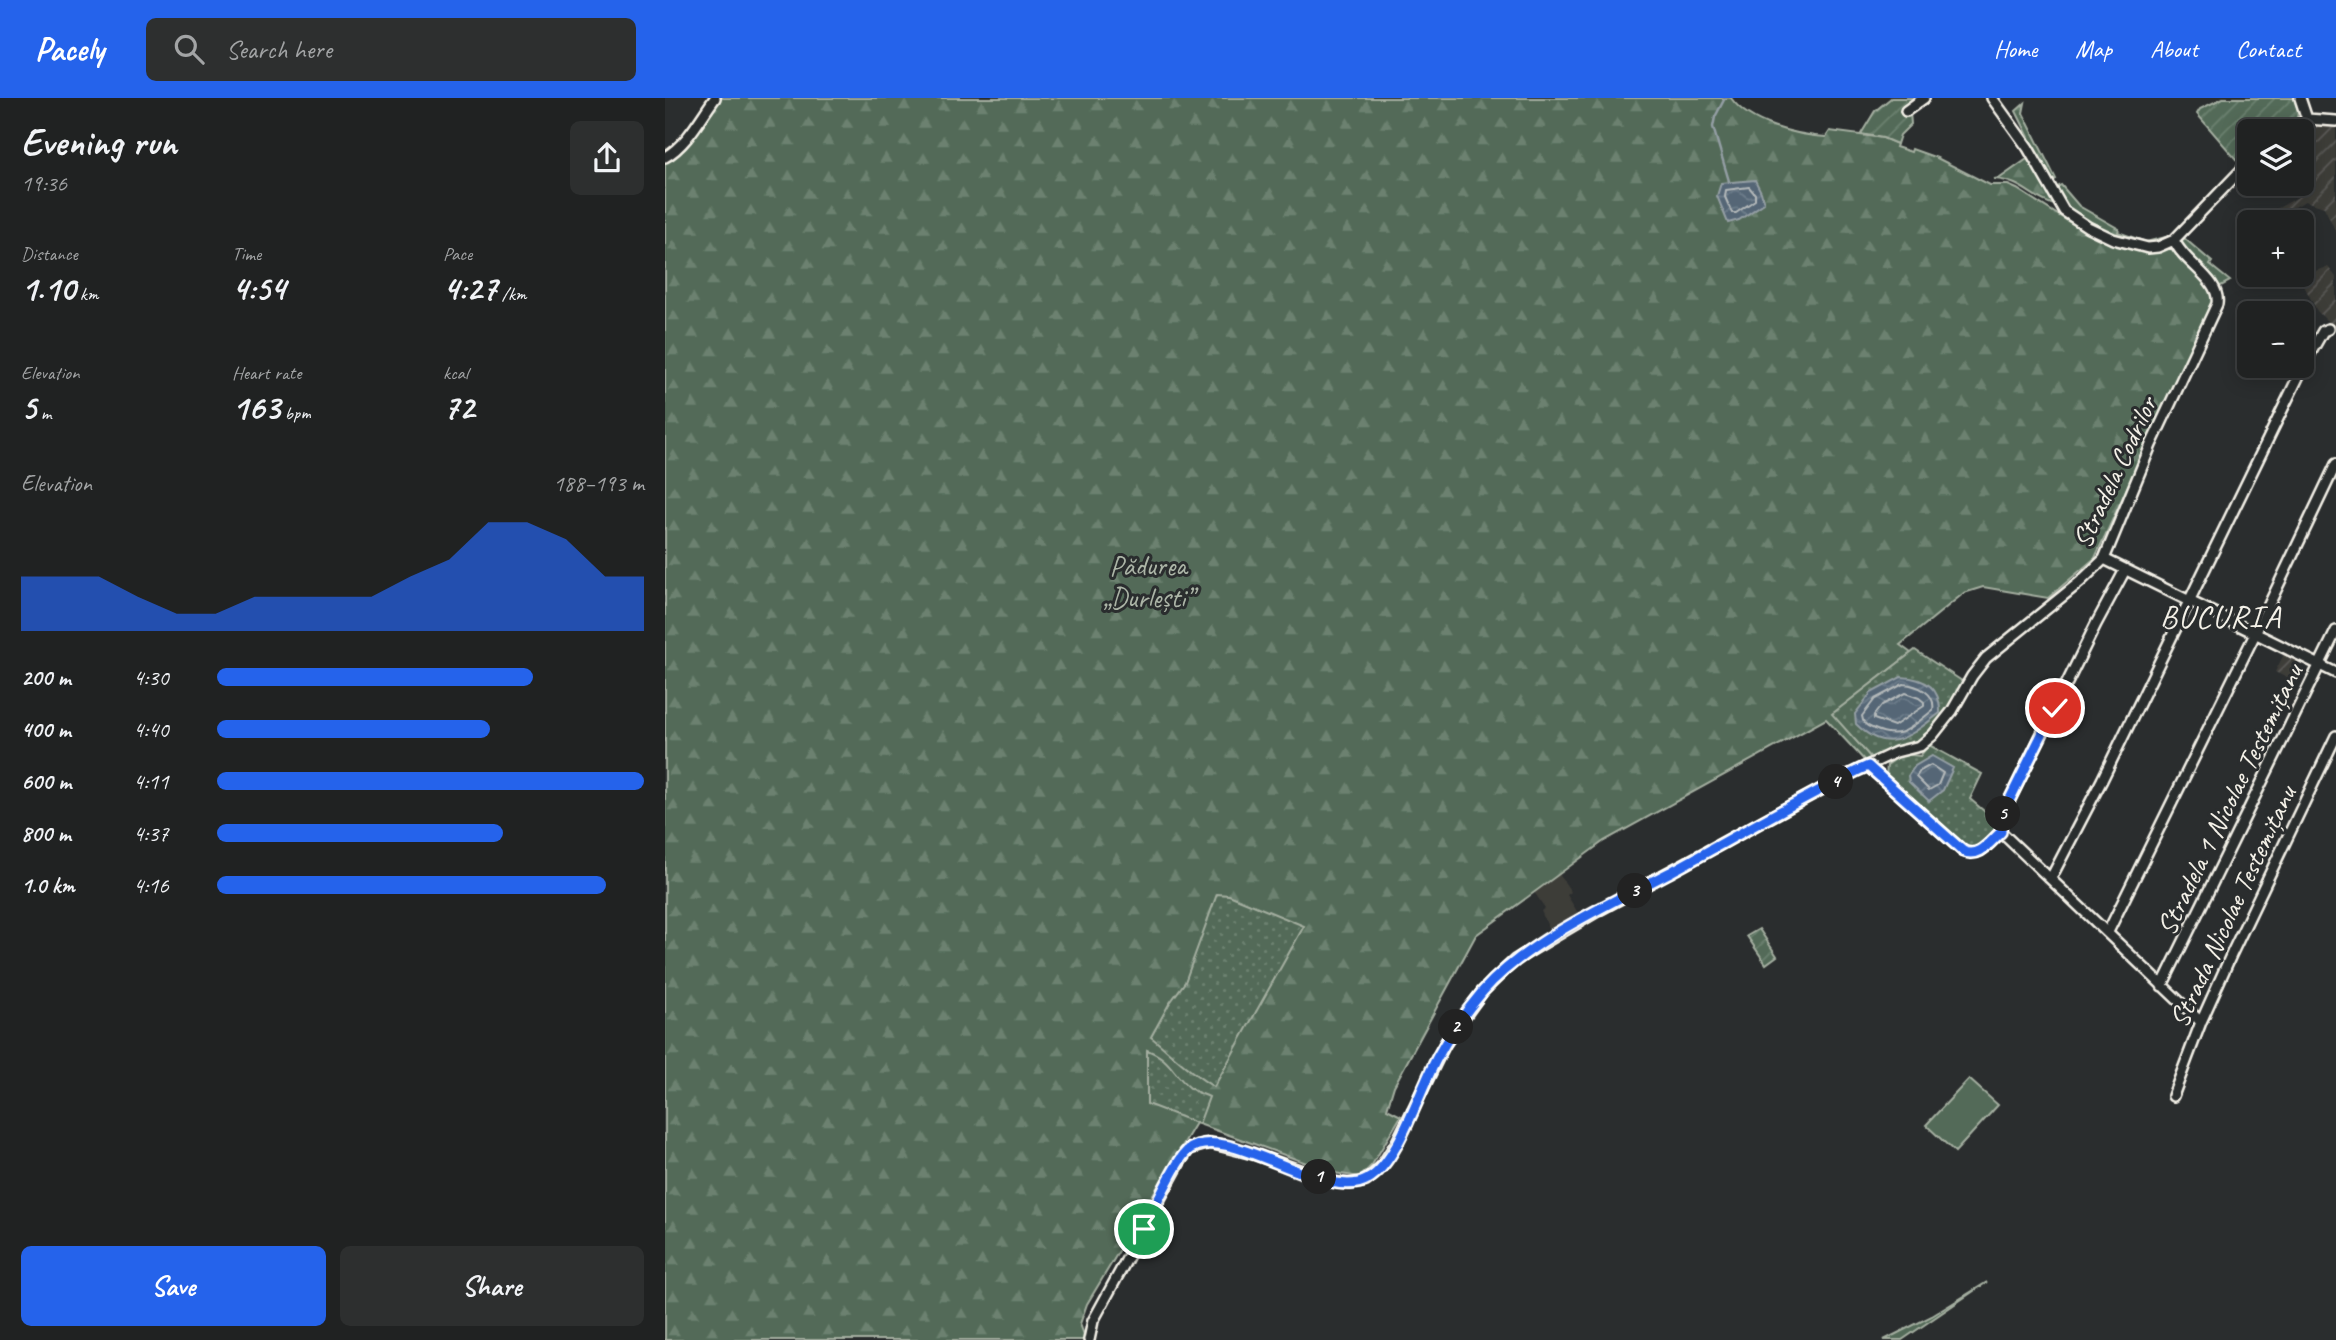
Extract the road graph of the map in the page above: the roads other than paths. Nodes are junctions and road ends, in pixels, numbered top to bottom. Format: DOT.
graph roads {
  1 [pos="715,98"];
  2 [pos="1924,98"];
  3 [pos="1992,98"];
  4 [pos="2300,98"];
  5 [pos="1906,111"];
  6 [pos="2307,119"];
  7 [pos="2314,119"];
  8 [pos="2336,121"];
  9 [pos="665,157"];
  10 [pos="2237,174"];
  11 [pos="2174,240"];
  12 [pos="2328,329"];
  13 [pos="2336,464"];
  14 [pos="2104,559"];
  15 [pos="2125,570"];
  16 [pos="2188,601"];
  17 [pos="2336,631"];
  18 [pos="2255,634"];
  19 [pos="2320,665"];
  20 [pos="2336,673"];
  21 [pos="2336,736"];
  22 [pos="1868,766"];
  23 [pos="2001,832"];
  24 [pos="2051,878"];
  25 [pos="2108,932"];
  26 [pos="2162,986"];
  27 [pos="2201,1022"];
  28 [pos="2173,1096"];
  29 [pos="1090,1340"];
  1 -- 9 [label="street"];
  2 -- 5 [label="street"];
  3 -- 11 [label="street"];
  4 -- 6 [label="street"];
  7 -- 8 [label="street"];
  10 -- 11 [label="street"];
  11 -- 14 [label="street, Stradela Codrilor"];
  12 -- 16 [label="street"];
  13 -- 18 [label="street"];
  14 -- 15 [label="street"];
  14 -- 22 [label="street, Stradela Codrilor"];
  15 -- 16 [label="street"];
  15 -- 23 [label="street"];
  16 -- 18 [label="street"];
  16 -- 24 [label="street"];
  17 -- 19 [label="street, Stradela 1 Nicolae Testemițanu"];
  18 -- 19 [label="street"];
  18 -- 25 [label="street"];
  19 -- 20 [label="street"];
  19 -- 26 [label="street, Stradela 1 Nicolae Testemițanu"];
  21 -- 27 [label="street, Strada Nicolae Testemițanu"];
  22 -- 23 [label="street"];
  22 -- 29 [label="street, Stradela Codrilor"];
  23 -- 24 [label="street"];
  24 -- 25 [label="street"];
  25 -- 26 [label="street"];
  26 -- 27 [label="street"];
  27 -- 28 [label="street, Strada Nicolae Testemițanu"];
}
